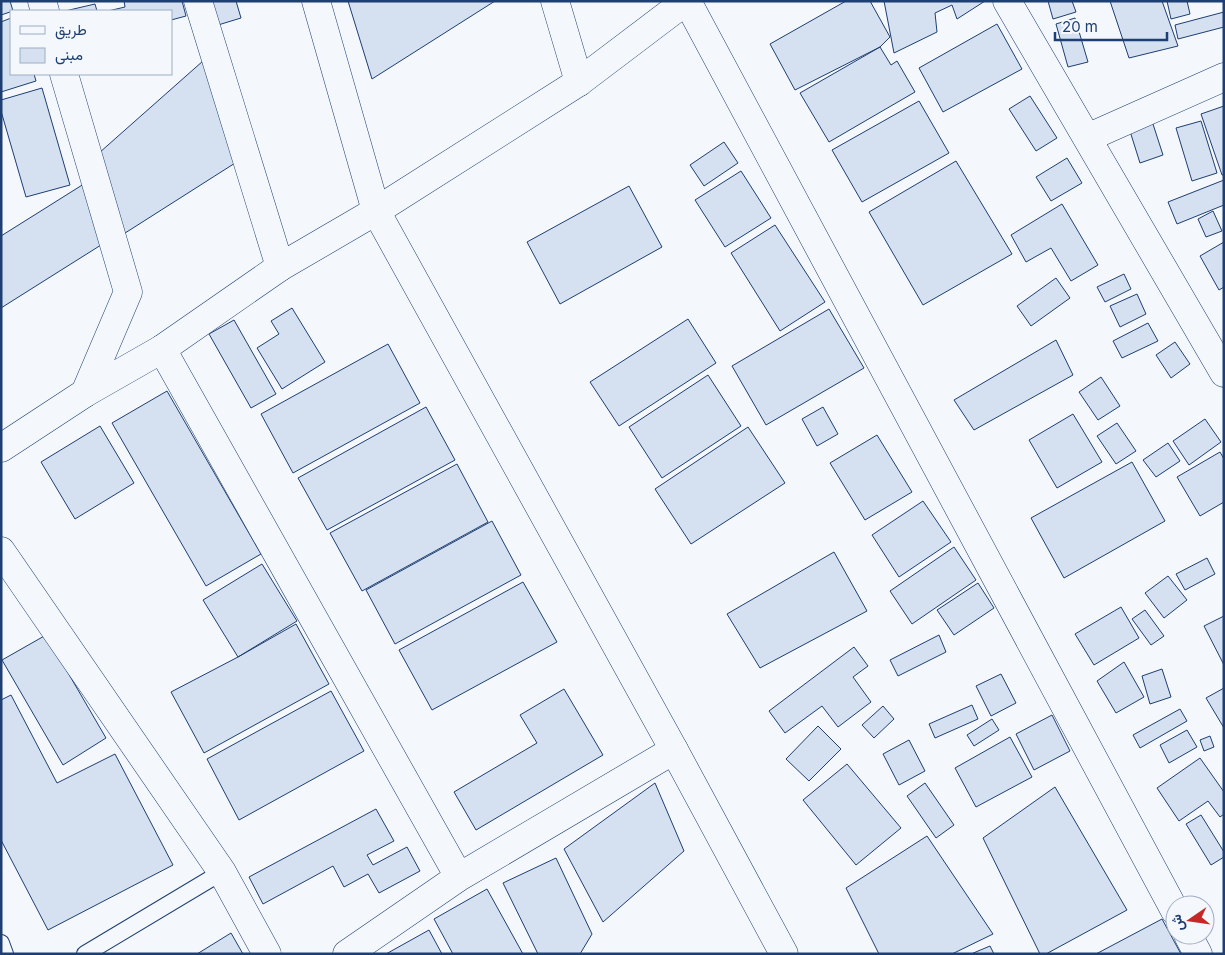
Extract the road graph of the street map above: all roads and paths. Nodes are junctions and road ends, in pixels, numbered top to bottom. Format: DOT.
graph roads {
  1 [pos="198,1"];
  2 [pos="316,1"];
  3 [pos="555,1"];
  4 [pos="687,1"];
  5 [pos="1007,1"];
  6 [pos="64,75"];
  7 [pos="1224,77"];
  8 [pos="579,82"];
  9 [pos="1086,138"];
  10 [pos="376,210"];
  11 [pos="280,267"];
  12 [pos="162,349"];
  13 [pos="1224,373"];
  14 [pos="86,392"];
  15 [pos="1,448"];
  16 [pos="1,551"];
  17 [pos="674,750"];
  18 [pos="222,872"];
  19 [pos="459,877"];
  20 [pos="1166,895"];
  21 [pos="1,943"];
  22 [pos="5,954"];
  23 [pos="85,954"];
  24 [pos="267,954"];
  25 [pos="347,954"];
  26 [pos="784,954"];
  1 -- 11 [label="street"];
  2 -- 10 [label="street"];
  3 -- 8 [label="street"];
  4 -- 8 [label="street"];
  4 -- 20 [label="street"];
  5 -- 9 [label="street"];
  6 -- 14 [label="street"];
  7 -- 9 [label="street"];
  8 -- 10 [label="street"];
  9 -- 13 [label="street"];
  10 -- 11 [label="street"];
  10 -- 17 [label="street"];
  11 -- 12 [label="street"];
  12 -- 14 [label="street"];
  12 -- 19 [label="street"];
  14 -- 15 [label="street"];
  16 -- 18 [label="street"];
  17 -- 19 [label="street"];
  17 -- 26 [label="street"];
  18 -- 23 [label="lane"];
  18 -- 24 [label="street"];
  19 -- 25 [label="street"];
  21 -- 22 [label="lane"];
}
